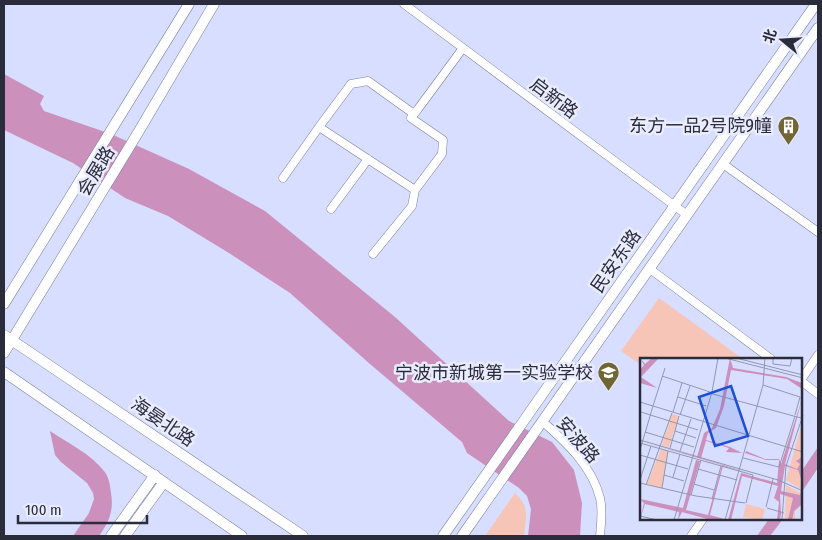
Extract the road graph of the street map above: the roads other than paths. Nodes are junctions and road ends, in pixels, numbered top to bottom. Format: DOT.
graph roads {
  1 [pos="189,4"];
  2 [pos="214,4"];
  3 [pos="404,4"];
  4 [pos="816,4"];
  5 [pos="818,28"];
  6 [pos="463,48"];
  7 [pos="414,114"];
  8 [pos="320,126"];
  9 [pos="368,159"];
  10 [pos="723,164"];
  11 [pos="283,178"];
  12 [pos="414,190"];
  13 [pos="674,206"];
  14 [pos="331,209"];
  15 [pos="687,215"];
  16 [pos="818,232"];
  17 [pos="374,254"];
  18 [pos="650,268"];
  19 [pos="4,304"];
  20 [pos="8,338"];
  21 [pos="4,353"];
  22 [pos="818,355"];
  23 [pos="770,358"];
  24 [pos="4,372"];
  25 [pos="802,379"];
  26 [pos="802,381"];
  27 [pos="818,394"];
  28 [pos="542,421"];
  29 [pos="155,475"];
  30 [pos="164,482"];
  31 [pos="703,520"];
  32 [pos="111,536"];
  33 [pos="125,536"];
  34 [pos="242,536"];
  35 [pos="303,536"];
  36 [pos="442,536"];
  37 [pos="462,536"];
  38 [pos="600,536"];
  39 [pos="691,536"];
  1 -- 19 [label="main road, 会展路"];
  2 -- 20 [label="main road, 会展路"];
  3 -- 6 [label="street, 启新路"];
  4 -- 13 [label="main road, 民安东路"];
  5 -- 10 [label="main road, 民安东路"];
  6 -- 7 [label="street"];
  6 -- 13 [label="street, 启新路"];
  7 -- 8 [label="street"];
  7 -- 12 [label="street"];
  8 -- 9 [label="street"];
  8 -- 11 [label="street"];
  9 -- 12 [label="street"];
  9 -- 14 [label="street"];
  10 -- 15 [label="main road, 民安东路"];
  10 -- 16 [label="street"];
  12 -- 17 [label="street"];
  13 -- 15 [label="street, 启新路"];
  13 -- 36 [label="main road, 民安东路"];
  15 -- 18 [label="main road, 民安东路"];
  18 -- 23 [label="street"];
  18 -- 28 [label="main road, 民安东路"];
  20 -- 21 [label="main road, 会展路"];
  20 -- 35 [label="main road, 海晏北路"];
  22 -- 25 [label="street"];
  24 -- 29 [label="main road"];
  26 -- 27 [label="street"];
  28 -- 37 [label="main road, 民安东路"];
  28 -- 38 [label="street, 安波路"];
  29 -- 30 [label="main road"];
  29 -- 32 [label="main road"];
  30 -- 33 [label="main road"];
  30 -- 34 [label="main road"];
  31 -- 39 [label="street"];
}
